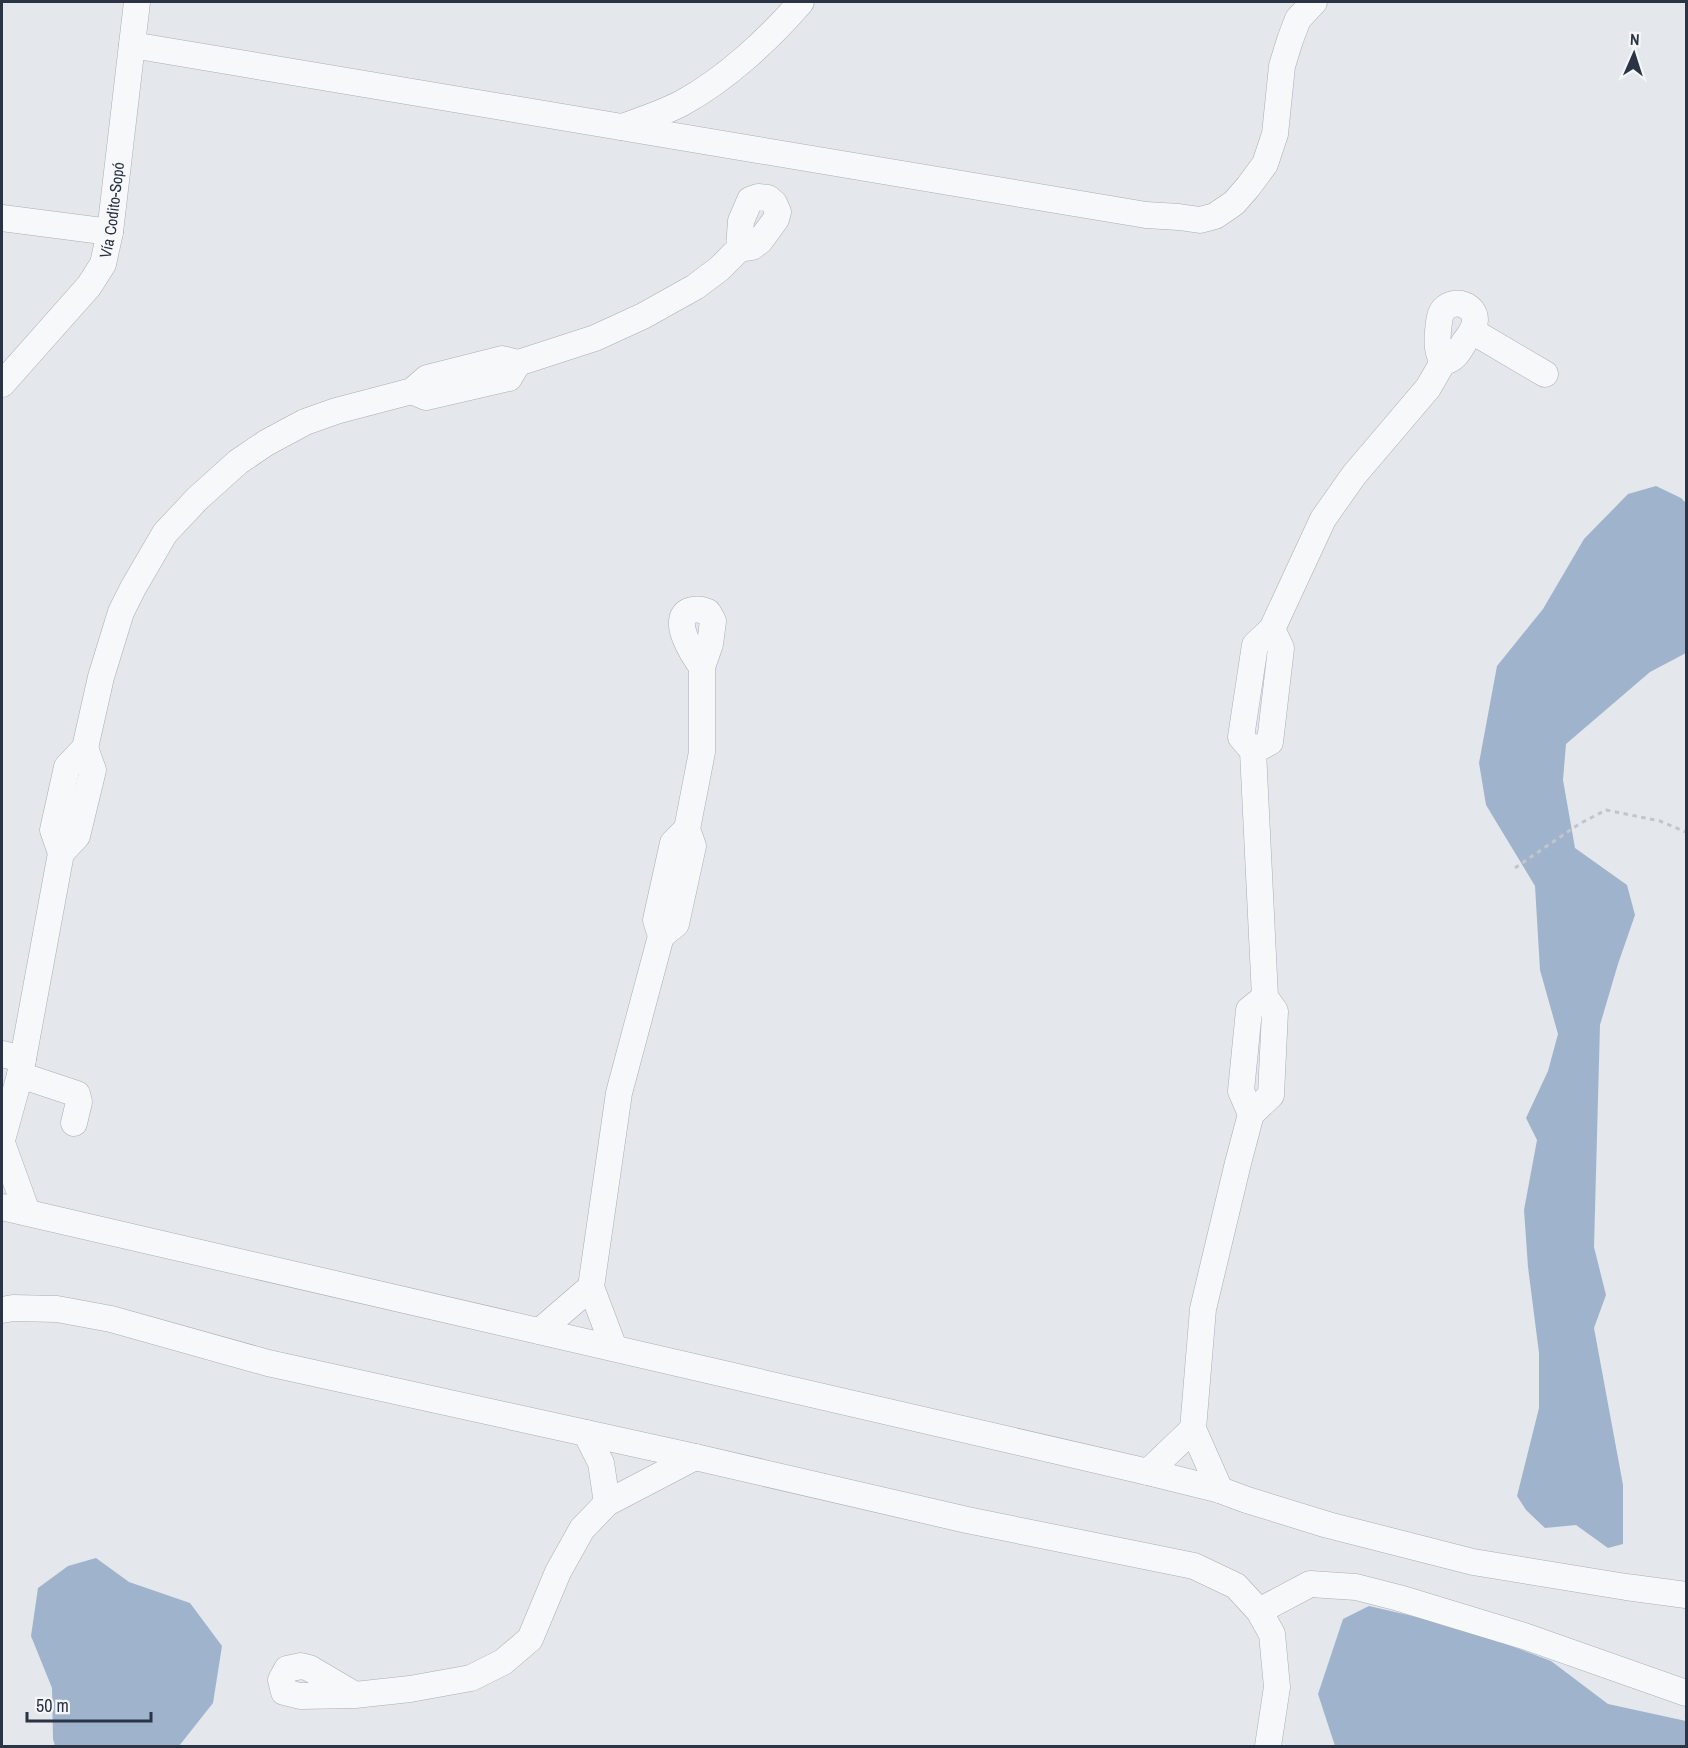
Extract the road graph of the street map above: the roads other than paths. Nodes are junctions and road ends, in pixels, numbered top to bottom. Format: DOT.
graph roads {
  1 [pos="137,2"];
  2 [pos="801,2"];
  3 [pos="1314,2"];
  4 [pos="132,45"];
  5 [pos="622,127"];
  6 [pos="2,218"];
  7 [pos="110,232"];
  8 [pos="739,249"];
  9 [pos="1472,331"];
  10 [pos="1443,362"];
  11 [pos="1545,374"];
  12 [pos="2,384"];
  13 [pos="702,667"];
  14 [pos="15,1063"];
  15 [pos="74,1123"];
  16 [pos="2,1142"];
  17 [pos="2,1207"];
  18 [pos="27,1212"];
  19 [pos="591,1287"];
  20 [pos="2,1310"];
  21 [pos="540,1331"];
  22 [pos="614,1348"];
  23 [pos="1192,1429"];
  24 [pos="586,1433"];
  25 [pos="695,1457"];
  26 [pos="1148,1472"];
  27 [pos="1220,1490"];
  28 [pos="607,1503"];
  29 [pos="1686,1595"];
  30 [pos="1259,1611"];
  31 [pos="1686,1693"];
  32 [pos="355,1695"];
  33 [pos="1268,1746"];
  1 -- 4 [label="street, Vía Codito-Sopó"];
  2 -- 5 [label="street"];
  3 -- 5 [label="street"];
  4 -- 5 [label="street"];
  4 -- 7 [label="street, Vía Codito-Sopó"];
  6 -- 7 [label="street"];
  7 -- 12 [label="street, Vía Codito-Sopó"];
  8 -- 14 [label="street"];
  9 -- 10 [label="street"];
  9 -- 10 [label="street"];
  9 -- 11 [label="street"];
  10 -- 23 [label="street"];
  13 -- 19 [label="street"];
  14 -- 15 [label="street"];
  14 -- 16 [label="street"];
  16 -- 18 [label="street"];
  17 -- 18 [label="street"];
  18 -- 21 [label="street"];
  19 -- 21 [label="street"];
  19 -- 22 [label="street"];
  20 -- 24 [label="street"];
  21 -- 22 [label="street"];
  22 -- 26 [label="street"];
  23 -- 26 [label="street"];
  23 -- 27 [label="street"];
  24 -- 25 [label="street"];
  24 -- 28 [label="street"];
  25 -- 28 [label="street"];
  25 -- 30 [label="street"];
  26 -- 27 [label="street"];
  27 -- 29 [label="street"];
  28 -- 32 [label="street"];
  30 -- 31 [label="street"];
  30 -- 33 [label="street"];
}
